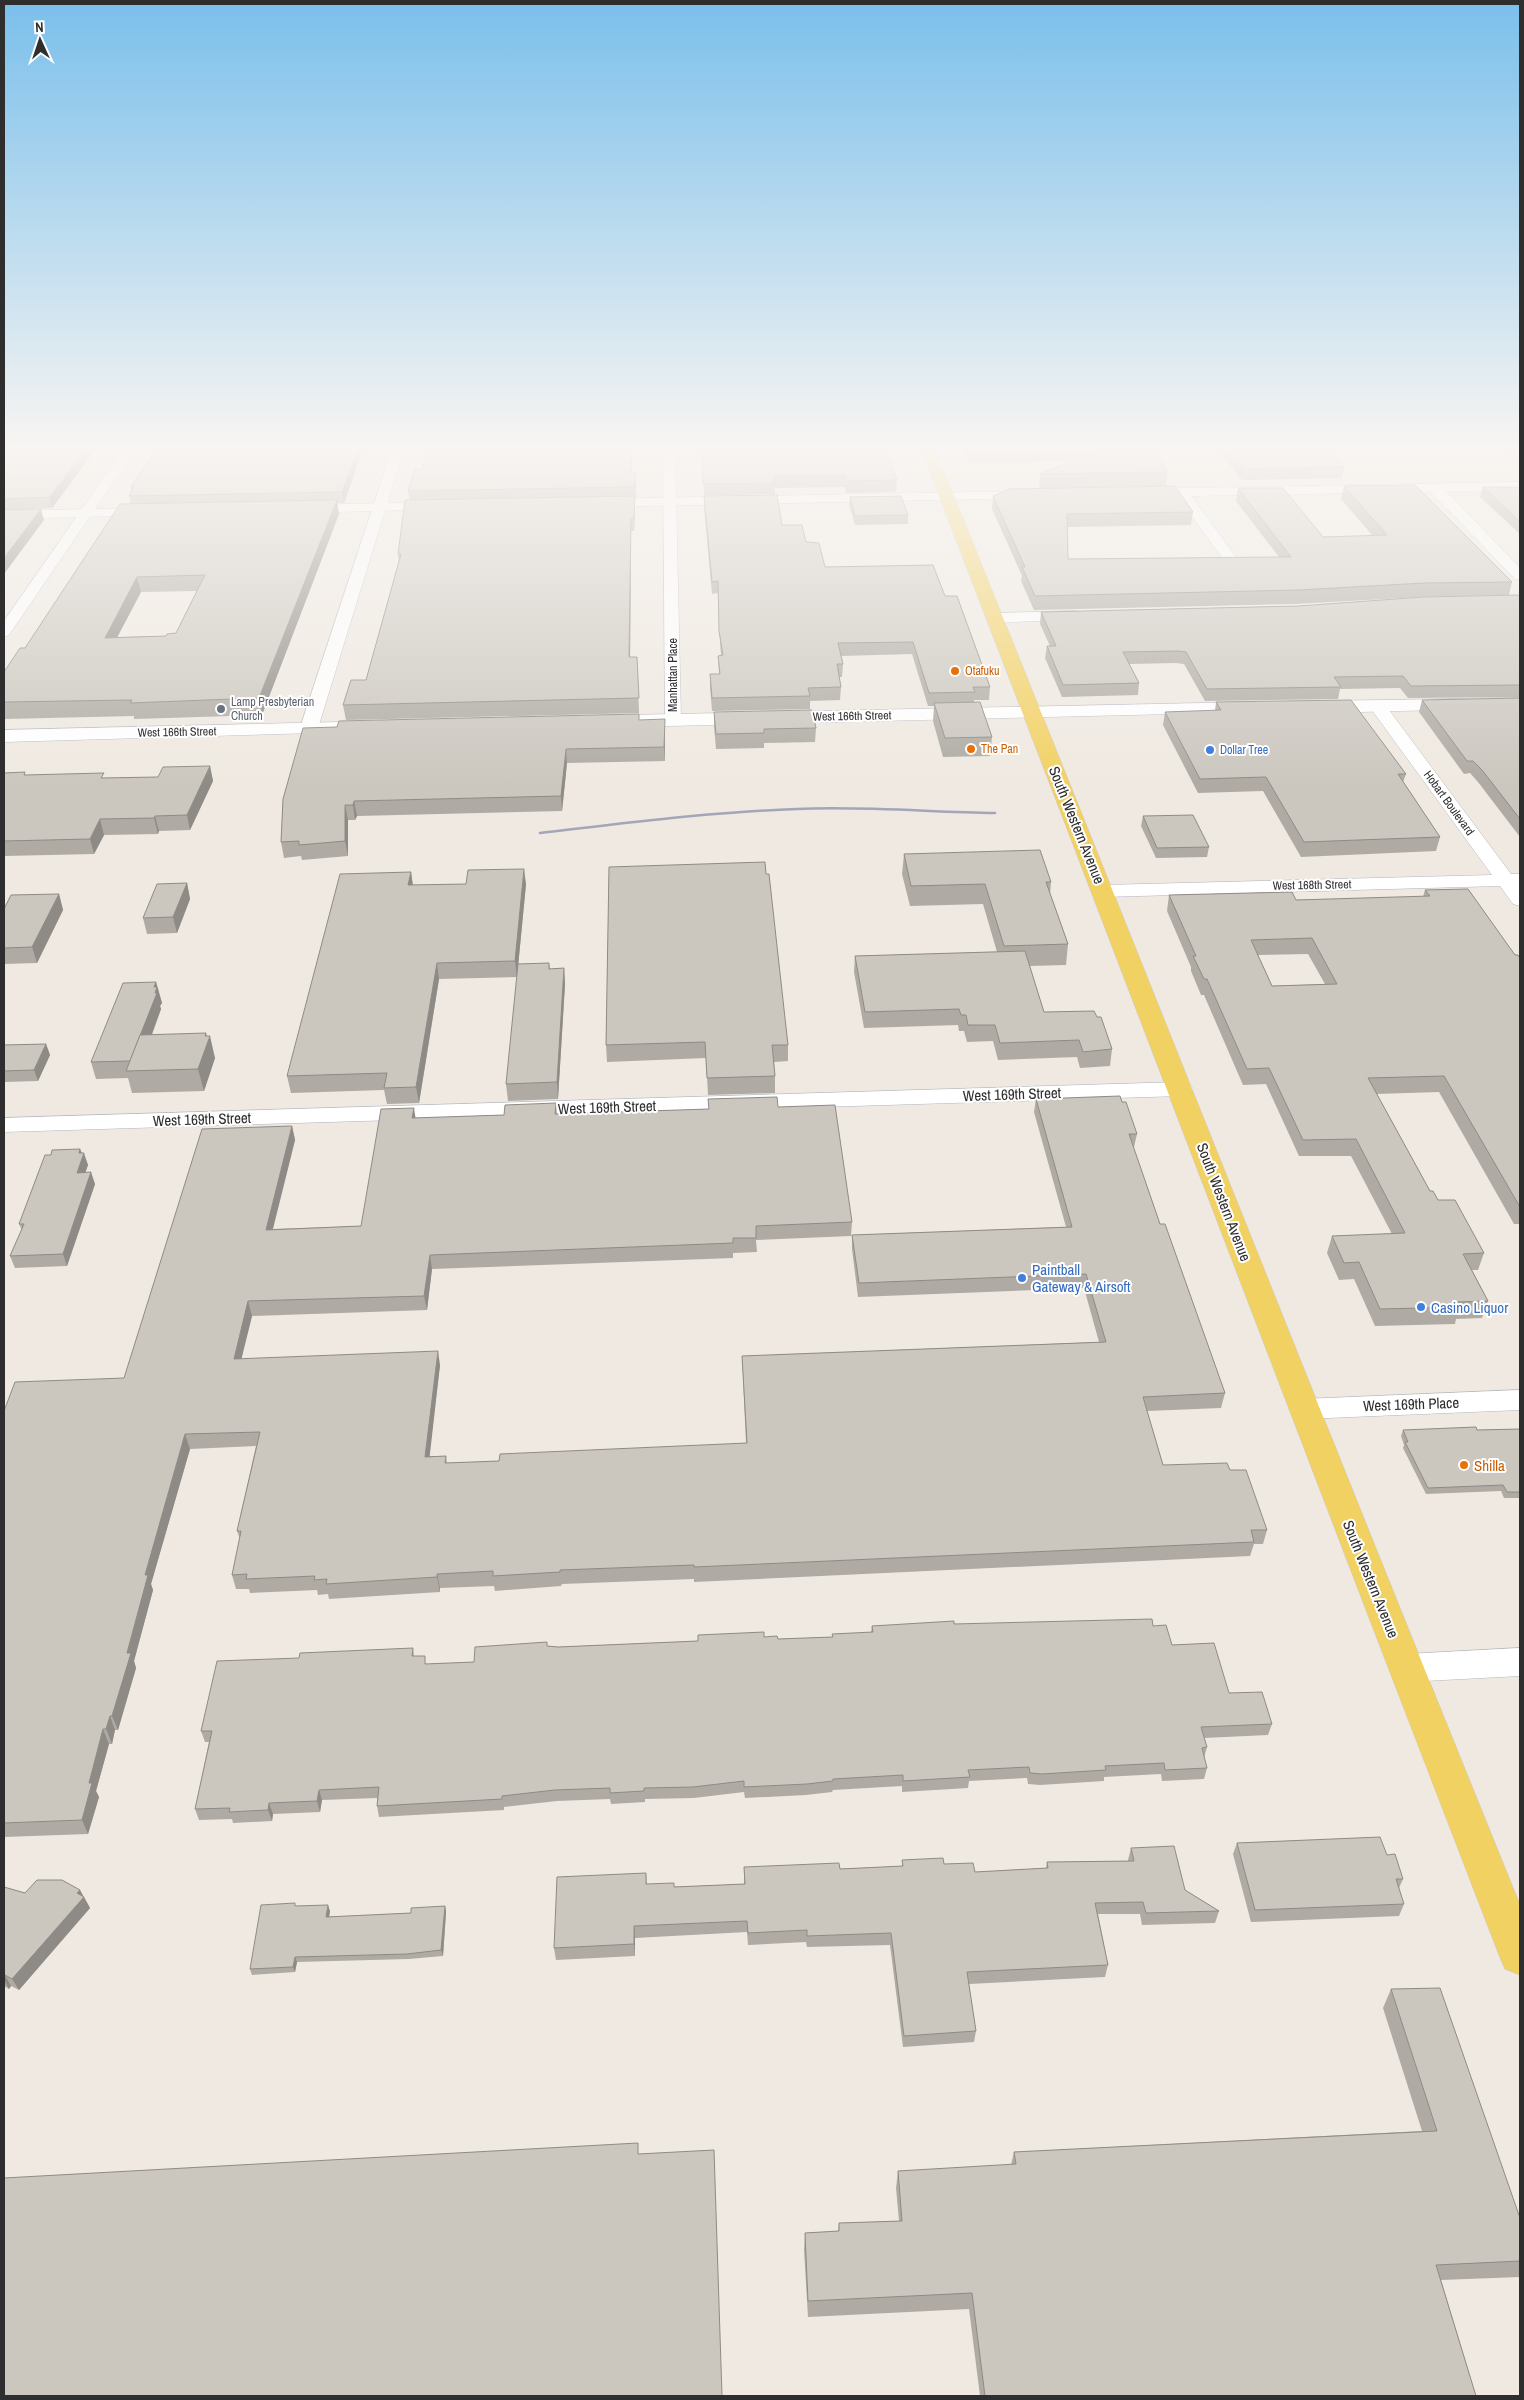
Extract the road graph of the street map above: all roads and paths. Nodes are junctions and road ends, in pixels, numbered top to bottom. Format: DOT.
graph roads {
  1 [pos="53,561"];
  2 [pos="363,561"];
  3 [pos="671,561"];
  4 [pos="972,561"];
  5 [pos="1506,561"];
  6 [pos="1520,576"];
  7 [pos="1088,616"];
  8 [pos="994,618"];
  9 [pos="4,632"];
  10 [pos="1520,703"];
  11 [pos="1377,706"];
  12 [pos="1270,707"];
  13 [pos="1299,707"];
  14 [pos="1033,711"];
  15 [pos="673,720"];
  16 [pos="606,722"];
  17 [pos="357,727"];
  18 [pos="309,728"];
  19 [pos="4,736"];
  20 [pos="1512,880"];
  21 [pos="1103,890"];
  22 [pos="1520,900"];
  23 [pos="1181,1089"];
  24 [pos="4,1125"];
  25 [pos="1520,1400"];
  26 [pos="1303,1409"];
  27 [pos="1520,1662"];
  28 [pos="1406,1668"];
  29 [pos="1520,1955"];
  1 -- 9 [label="street"];
  2 -- 18 [label="street"];
  3 -- 15 [label="street, Manhattan Place"];
  4 -- 8 [label="main road, South Western Avenue"];
  5 -- 6 [label="street"];
  7 -- 8 [label="street"];
  8 -- 14 [label="main road, South Western Avenue"];
  10 -- 11 [label="main road"];
  11 -- 13 [label="main road"];
  11 -- 20 [label="street, Hobart Boulevard"];
  12 -- 14 [label="main road, West 166th Street"];
  14 -- 15 [label="main road, West 166th Street"];
  14 -- 21 [label="main road, South Western Avenue"];
  15 -- 16 [label="main road, West 166th Street"];
  17 -- 18 [label="main road, West 166th Street"];
  18 -- 19 [label="main road, West 166th Street"];
  20 -- 21 [label="street, West 168th Street"];
  20 -- 22 [label="street, Hobart Boulevard"];
  21 -- 23 [label="main road, South Western Avenue"];
  23 -- 24 [label="street, West 169th Street"];
  23 -- 26 [label="main road, South Western Avenue"];
  25 -- 26 [label="street, West 169th Place"];
  26 -- 28 [label="main road, South Western Avenue"];
  27 -- 28 [label="street"];
  28 -- 29 [label="main road, South Western Avenue"];
}
